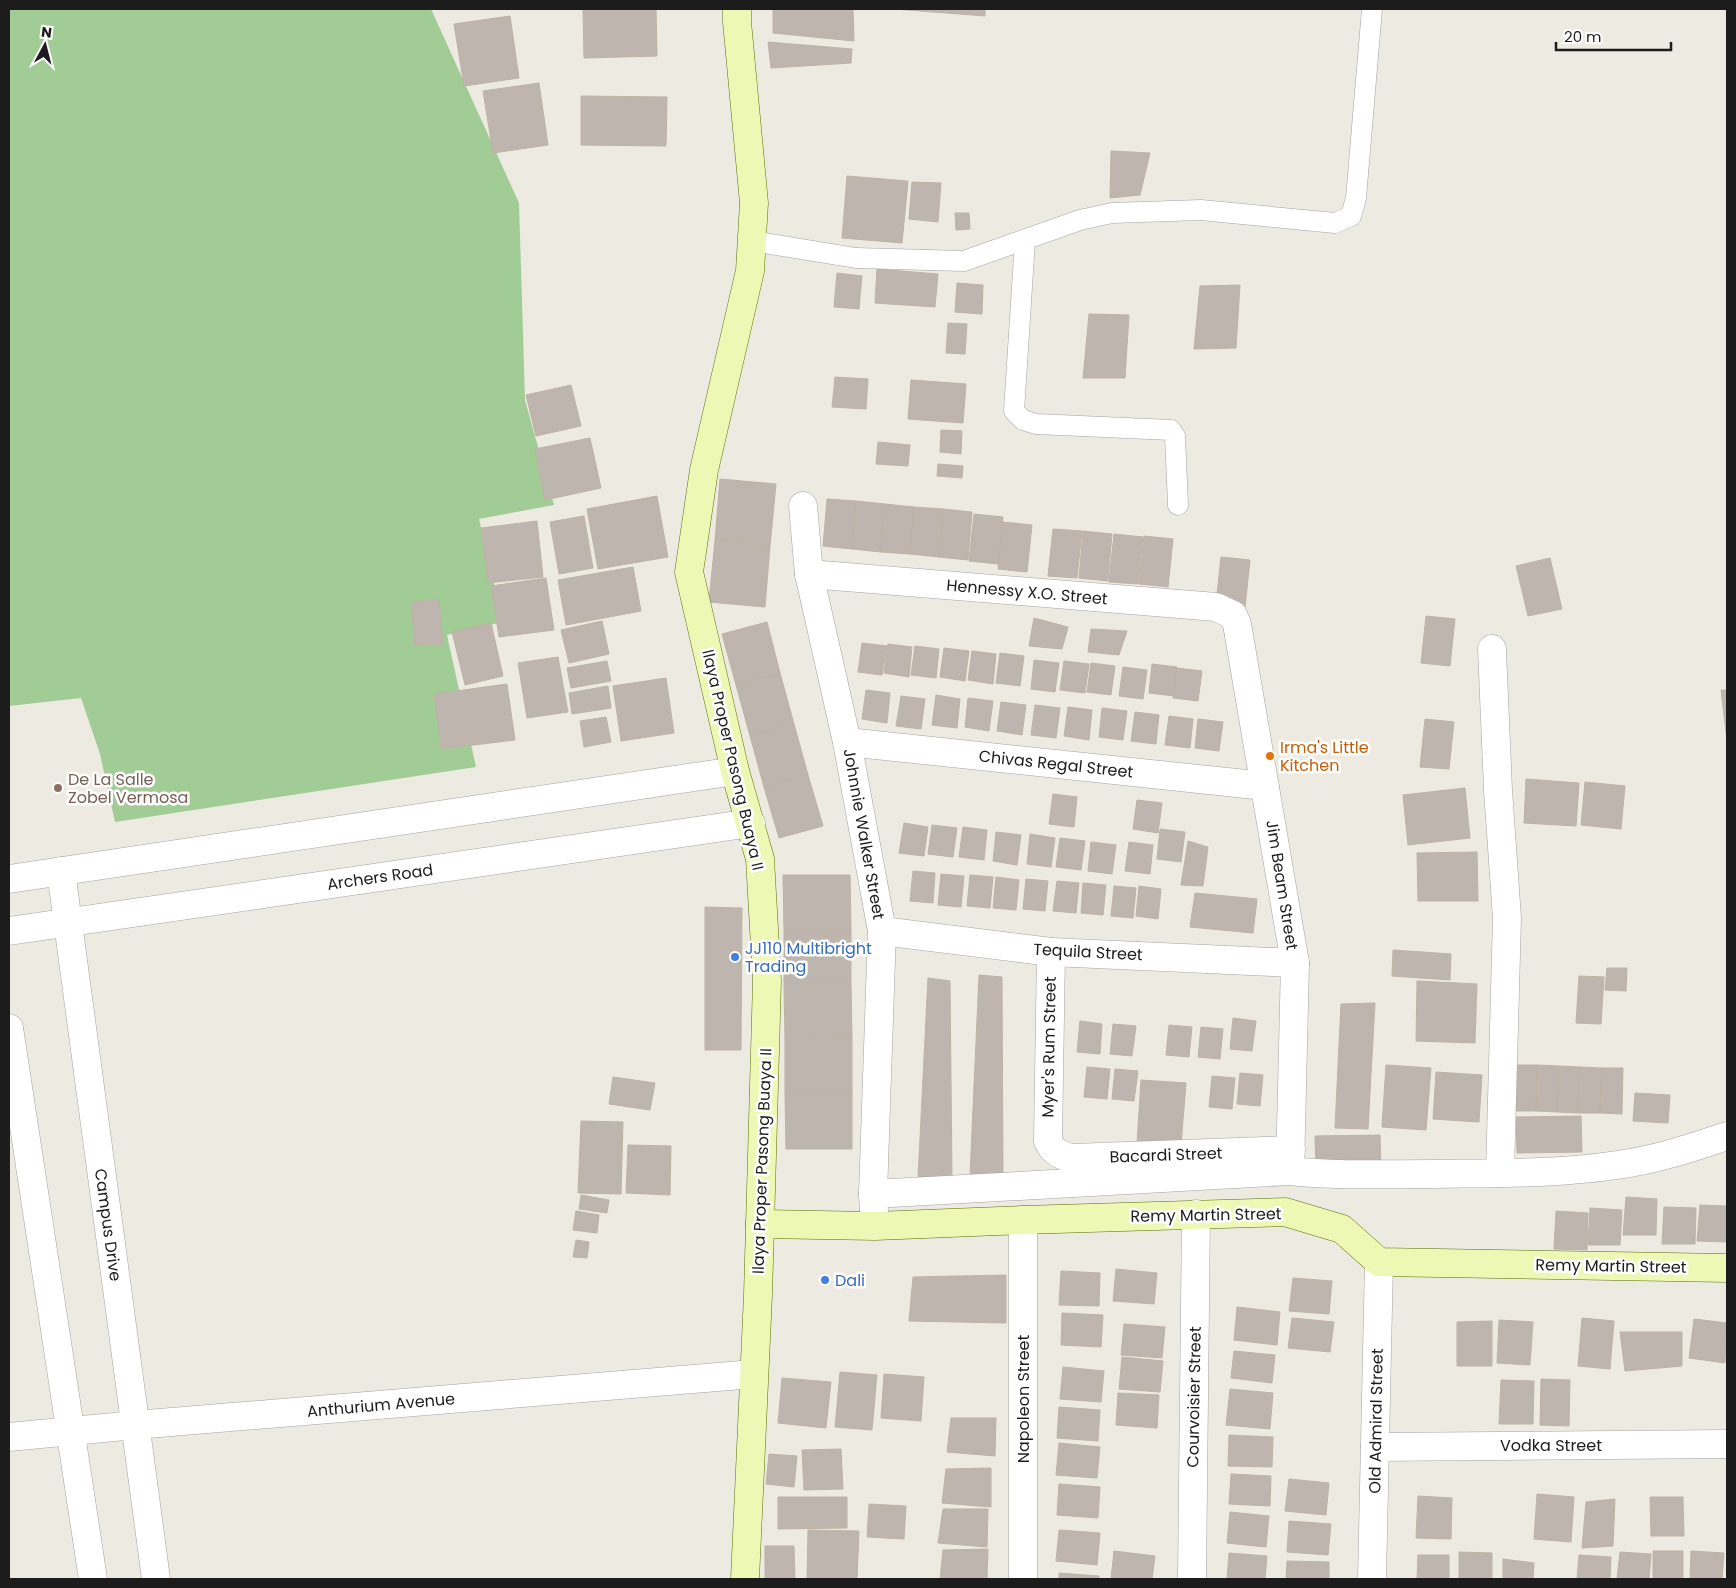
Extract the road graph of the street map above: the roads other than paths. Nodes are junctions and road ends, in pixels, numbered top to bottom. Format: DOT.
graph roads {
  1 [pos="737,9"];
  2 [pos="1372,9"];
  3 [pos="1025,240"];
  4 [pos="752,241"];
  5 [pos="1178,505"];
  6 [pos="803,506"];
  7 [pos="809,574"];
  8 [pos="1237,624"];
  9 [pos="1492,649"];
  10 [pos="847,742"];
  11 [pos="735,771"];
  12 [pos="1265,786"];
  13 [pos="751,823"];
  14 [pos="61,871"];
  15 [pos="9,879"];
  16 [pos="68,922"];
  17 [pos="9,931"];
  18 [pos="882,931"];
  19 [pos="1051,952"];
  20 [pos="1294,963"];
  21 [pos="9,1028"];
  22 [pos="1727,1136"];
  23 [pos="1048,1141"];
  24 [pos="1290,1160"];
  25 [pos="1500,1173"];
  26 [pos="873,1194"];
  27 [pos="1196,1214"];
  28 [pos="1023,1220"];
  29 [pos="760,1224"];
  30 [pos="875,1226"];
  31 [pos="1379,1262"];
  32 [pos="1727,1268"];
  33 [pos="754,1374"];
  34 [pos="135,1425"];
  35 [pos="71,1431"];
  36 [pos="9,1438"];
  37 [pos="1727,1444"];
  38 [pos="1375,1447"];
  39 [pos="93,1579"];
  40 [pos="156,1579"];
  41 [pos="745,1579"];
  42 [pos="1023,1579"];
  43 [pos="1192,1579"];
  44 [pos="1372,1579"];
  1 -- 4 [label="street, Ilaya Proper Pasong Buaya II"];
  2 -- 3 [label="lane"];
  3 -- 4 [label="lane"];
  3 -- 5 [label="lane"];
  4 -- 11 [label="street, Ilaya Proper Pasong Buaya II"];
  6 -- 7 [label="street, Johnnie Walker Street"];
  7 -- 8 [label="street, Hennessy X.O. Street"];
  7 -- 10 [label="street, Johnnie Walker Street"];
  8 -- 12 [label="street, Jim Beam Street"];
  9 -- 25 [label="street"];
  10 -- 12 [label="street, Chivas Regal Street"];
  10 -- 18 [label="street, Johnnie Walker Street"];
  11 -- 13 [label="street, Ilaya Proper Pasong Buaya II"];
  11 -- 14 [label="street"];
  12 -- 20 [label="street, Jim Beam Street"];
  13 -- 16 [label="street, Archers Road"];
  13 -- 29 [label="street, Ilaya Proper Pasong Buaya II"];
  14 -- 15 [label="street"];
  14 -- 16 [label="street, Campus Drive"];
  16 -- 17 [label="street, Archers Road"];
  16 -- 34 [label="street, Campus Drive"];
  18 -- 19 [label="street, Tequila Street"];
  18 -- 26 [label="street, Johnnie Walker Street"];
  19 -- 20 [label="street, Tequila Street"];
  19 -- 23 [label="street, Myer's Rum Street"];
  20 -- 24 [label="street, Jim Beam Street"];
  21 -- 35 [label="street"];
  22 -- 25 [label="street"];
  23 -- 24 [label="street, Bacardi Street"];
  24 -- 25 [label="street"];
  24 -- 26 [label="street"];
  26 -- 30 [label="street, Johnnie Walker Street"];
  27 -- 28 [label="street, Remy Martin Street"];
  27 -- 31 [label="street, Remy Martin Street"];
  27 -- 43 [label="street, Courvoisier Street"];
  28 -- 30 [label="street, Remy Martin Street"];
  28 -- 42 [label="street, Napoleon Street"];
  29 -- 30 [label="street, Remy Martin Street"];
  29 -- 33 [label="street, Ilaya Proper Pasong Buaya II"];
  31 -- 32 [label="street, Remy Martin Street"];
  31 -- 38 [label="street, Old Admiral Street"];
  33 -- 34 [label="street, Anthurium Avenue"];
  33 -- 41 [label="street, Ilaya Proper Pasong Buaya II"];
  34 -- 35 [label="street, Anthurium Avenue"];
  34 -- 40 [label="street, Campus Drive"];
  35 -- 36 [label="street, Anthurium Avenue"];
  35 -- 39 [label="street"];
  37 -- 38 [label="street, Vodka Street"];
  38 -- 44 [label="street, Old Admiral Street"];
}
